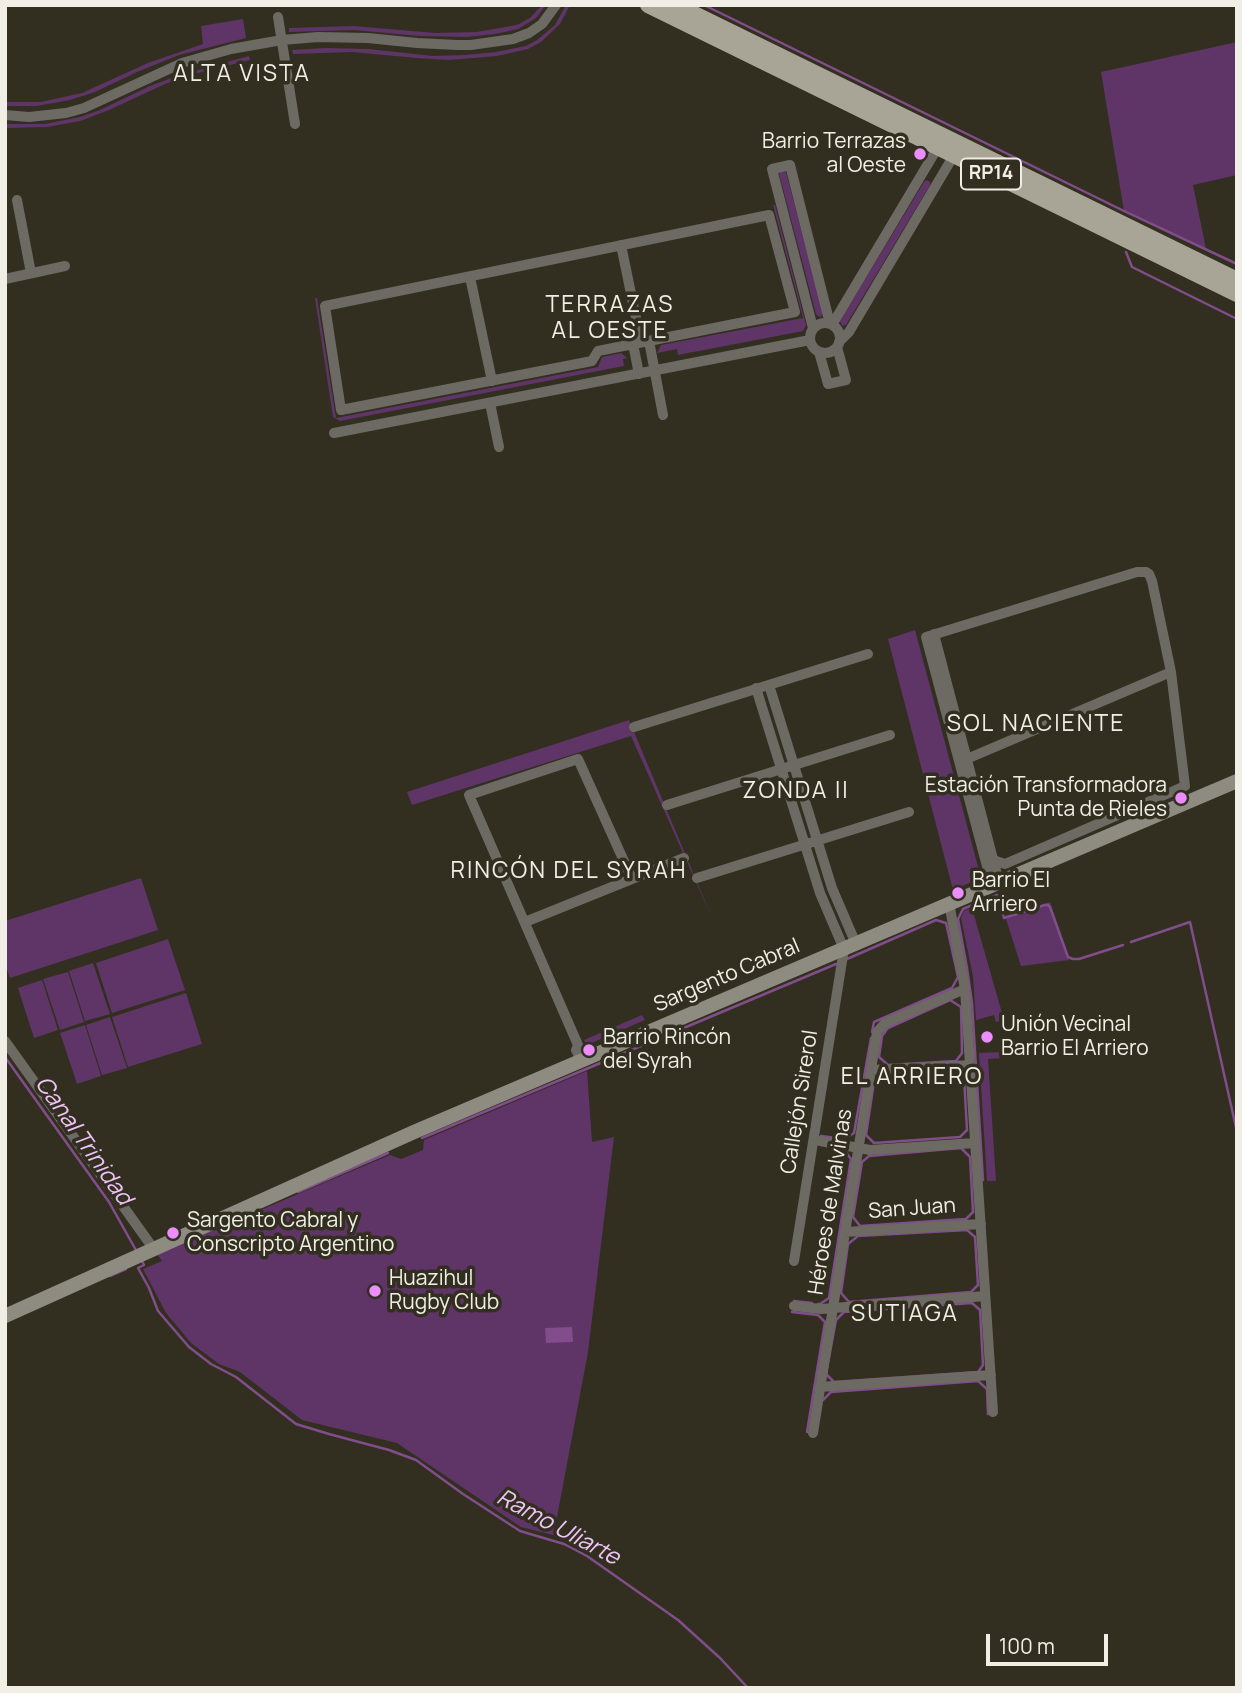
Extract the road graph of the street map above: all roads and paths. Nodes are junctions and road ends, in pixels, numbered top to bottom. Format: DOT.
graph roads {
  1 [pos="556,5"];
  2 [pos="648,5"];
  3 [pos="676,5"];
  4 [pos="278,17"];
  5 [pos="282,40"];
  6 [pos="749,48"];
  7 [pos="5,115"];
  8 [pos="295,124"];
  9 [pos="937,147"];
  10 [pos="954,155"];
  11 [pos="17,200"];
  12 [pos="621,245"];
  13 [pos="65,266"];
  14 [pos="31,273"];
  15 [pos="470,277"];
  16 [pos="5,279"];
  17 [pos="1237,280"];
  18 [pos="1237,293"];
  19 [pos="831,324"];
  20 [pos="813,328"];
  21 [pos="810,341"];
  22 [pos="641,342"];
  23 [pos="838,345"];
  24 [pos="819,352"];
  25 [pos="655,371"];
  26 [pos="639,374"];
  27 [pos="492,381"];
  28 [pos="490,403"];
  29 [pos="663,415"];
  30 [pos="334,433"];
  31 [pos="499,447"];
  32 [pos="868,654"];
  33 [pos="1171,672"];
  34 [pos="769,685"];
  35 [pos="756,688"];
  36 [pos="634,727"];
  37 [pos="890,735"];
  38 [pos="963,761"];
  39 [pos="794,765"];
  40 [pos="782,769"];
  41 [pos="1237,781"];
  42 [pos="667,805"];
  43 [pos="909,812"];
  44 [pos="817,840"];
  45 [pos="984,840"];
  46 [pos="805,844"];
  47 [pos="684,858"];
  48 [pos="993,860"];
  49 [pos="697,878"];
  50 [pos="632,879"];
  51 [pos="995,883"];
  52 [pos="949,903"];
  53 [pos="525,922"];
  54 [pos="850,947"];
  55 [pos="965,989"];
  56 [pos="5,1041"];
  57 [pos="585,1060"];
  58 [pos="970,1065"];
  59 [pos="871,1070"];
  60 [pos="820,1141"];
  61 [pos="975,1143"];
  62 [pos="859,1147"];
  63 [pos="981,1224"];
  64 [pos="845,1232"];
  65 [pos="144,1252"];
  66 [pos="794,1261"];
  67 [pos="985,1296"];
  68 [pos="793,1306"];
  69 [pos="833,1308"];
  70 [pos="5,1316"];
  71 [pos="991,1375"];
  72 [pos="820,1387"];
  73 [pos="993,1412"];
  74 [pos="813,1433"];
  1 -- 5 [label="street"];
  2 -- 6 [label="main road, RP14"];
  3 -- 6 [label="main road, RP14"];
  4 -- 5 [label="street"];
  5 -- 7 [label="street"];
  5 -- 8 [label="street"];
  6 -- 9 [label="main road, RP14"];
  6 -- 17 [label="main road, RP14"];
  9 -- 10 [label="main road, RP14"];
  9 -- 19 [label="street"];
  10 -- 18 [label="main road, RP14"];
  10 -- 23 [label="street"];
  11 -- 14 [label="street"];
  12 -- 15 [label="street"];
  12 -- 22 [label="street"];
  12 -- 22 [label="street"];
  13 -- 14 [label="street"];
  14 -- 16 [label="street"];
  15 -- 27 [label="street"];
  15 -- 27 [label="street"];
  19 -- 20 [label="street"];
  19 -- 20 [label="street"];
  19 -- 23 [label="street"];
  20 -- 21 [label="street"];
  21 -- 24 [label="street"];
  21 -- 25 [label="street"];
  22 -- 25 [label="street"];
  22 -- 26 [label="street"];
  22 -- 27 [label="street"];
  23 -- 24 [label="street"];
  23 -- 24 [label="street"];
  25 -- 26 [label="street"];
  25 -- 29 [label="street"];
  26 -- 28 [label="street"];
  28 -- 30 [label="street"];
  28 -- 31 [label="street"];
  32 -- 34 [label="street"];
  33 -- 38 [label="street"];
  33 -- 38 [label="street"];
  33 -- 48 [label="street"];
  34 -- 35 [label="street"];
  34 -- 39 [label="street"];
  35 -- 36 [label="street"];
  35 -- 40 [label="street"];
  37 -- 39 [label="street"];
  38 -- 45 [label="street"];
  39 -- 40 [label="street"];
  39 -- 44 [label="street"];
  40 -- 42 [label="street"];
  40 -- 46 [label="street"];
  41 -- 51 [label="main road, Sargento Cabral"];
  43 -- 44 [label="street"];
  44 -- 46 [label="street"];
  44 -- 54 [label="street"];
  45 -- 48 [label="street"];
  45 -- 51 [label="street"];
  46 -- 49 [label="street"];
  46 -- 54 [label="street"];
  47 -- 50 [label="street"];
  48 -- 51 [label="street"];
  50 -- 53 [label="street"];
  50 -- 53 [label="street"];
  51 -- 52 [label="main road, Sargento Cabral"];
  52 -- 54 [label="main road, Sargento Cabral"];
  52 -- 55 [label="street"];
  53 -- 57 [label="street"];
  54 -- 57 [label="main road, Sargento Cabral"];
  54 -- 66 [label="street, Callejón Sirerol"];
  55 -- 58 [label="street"];
  55 -- 59 [label="street, Héroes de Malvinas"];
  56 -- 65 [label="street"];
  57 -- 65 [label="main road, Sargento Cabral"];
  58 -- 59 [label="street"];
  58 -- 61 [label="street"];
  59 -- 62 [label="street, Héroes de Malvinas"];
  60 -- 62 [label="street"];
  61 -- 62 [label="street"];
  61 -- 63 [label="street"];
  62 -- 64 [label="street, Héroes de Malvinas"];
  63 -- 64 [label="street, San Juan"];
  63 -- 67 [label="street"];
  64 -- 69 [label="street, Héroes de Malvinas"];
  65 -- 70 [label="main road, Sargento Cabral"];
  67 -- 69 [label="street"];
  67 -- 71 [label="street"];
  68 -- 69 [label="street"];
  69 -- 72 [label="street, Héroes de Malvinas"];
  71 -- 72 [label="street"];
  71 -- 73 [label="street"];
  72 -- 74 [label="street, Héroes de Malvinas"];
}
